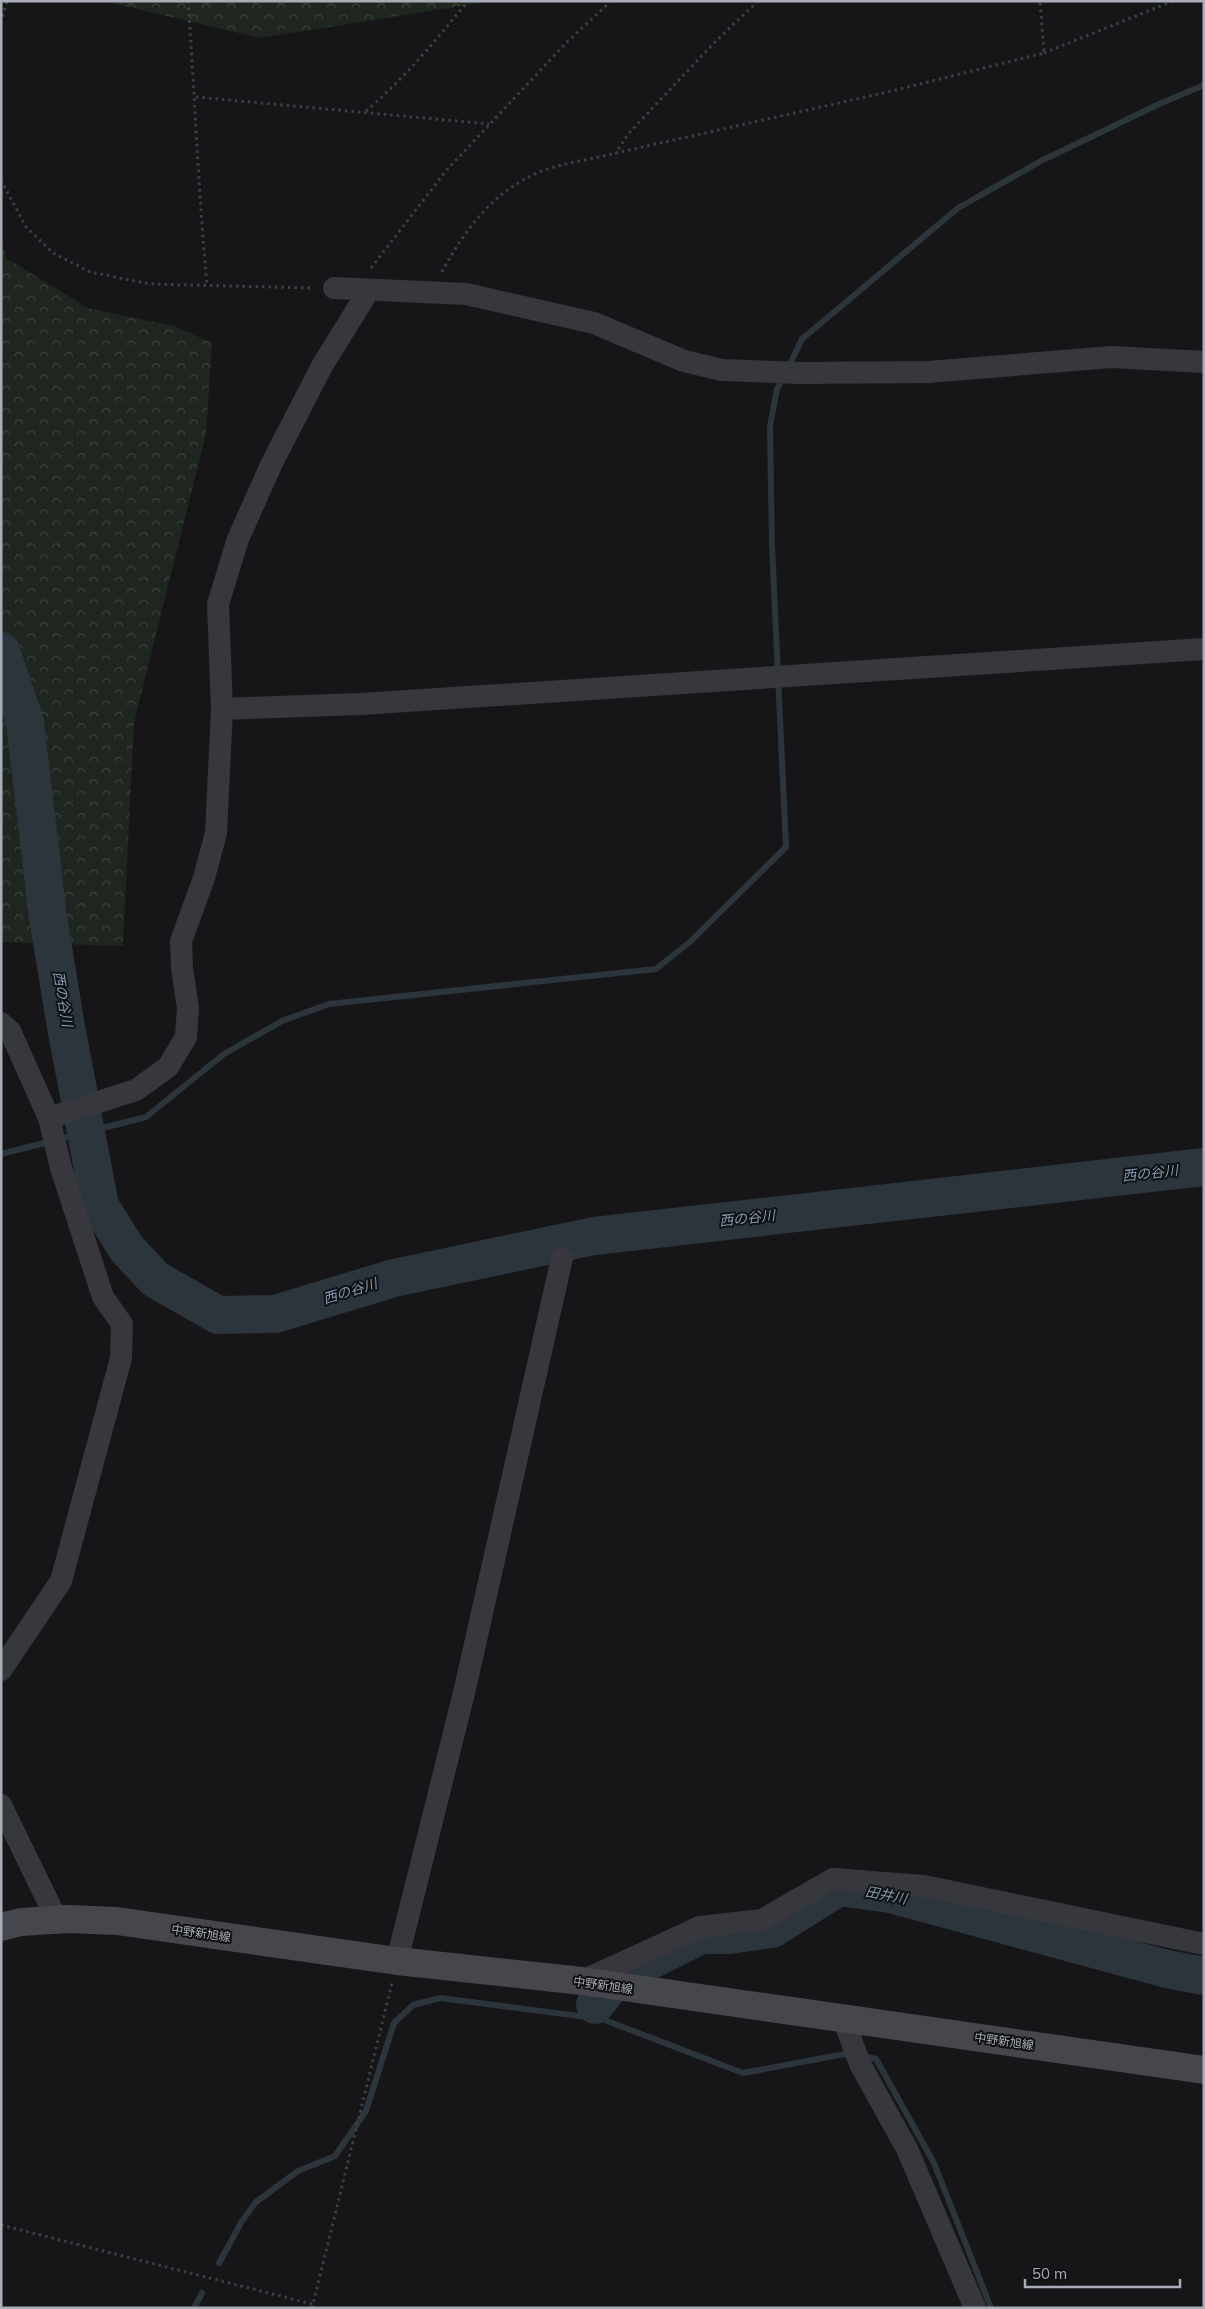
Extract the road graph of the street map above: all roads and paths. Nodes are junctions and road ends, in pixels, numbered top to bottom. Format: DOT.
graph roads {
  1 [pos="7,1"];
  2 [pos="188,1"];
  3 [pos="468,1"];
  4 [pos="611,1"];
  5 [pos="758,1"];
  6 [pos="1040,1"];
  7 [pos="1172,1"];
  8 [pos="1,23"];
  9 [pos="1044,54"];
  10 [pos="196,98"];
  11 [pos="366,111"];
  12 [pos="490,124"];
  13 [pos="616,153"];
  14 [pos="1,180"];
  15 [pos="206,284"];
  16 [pos="352,289"];
  17 [pos="431,291"];
  18 [pos="1204,362"];
  19 [pos="1204,649"];
  20 [pos="222,709"];
  21 [pos="1,1023"];
  22 [pos="49,1118"];
  23 [pos="562,1258"];
  24 [pos="1,1670"];
  25 [pos="1,1805"];
  26 [pos="58,1920"];
  27 [pos="8,1924"];
  28 [pos="1204,1944"];
  29 [pos="397,1961"];
  30 [pos="582,1981"];
  31 [pos="843,2018"];
  32 [pos="1204,2070"];
  33 [pos="1,2225"];
  34 [pos="312,2306"];
  35 [pos="975,2308"];
  1 -- 8 [label="path"];
  2 -- 10 [label="path"];
  3 -- 11 [label="path"];
  4 -- 12 [label="path"];
  5 -- 13 [label="path"];
  6 -- 9 [label="path"];
  7 -- 9 [label="path"];
  9 -- 13 [label="path"];
  10 -- 11 [label="path"];
  10 -- 15 [label="path"];
  11 -- 12 [label="path"];
  12 -- 16 [label="path"];
  13 -- 17 [label="path"];
  14 -- 15 [label="path"];
  15 -- 16 [label="path"];
  16 -- 17 [label="street"];
  16 -- 20 [label="street"];
  17 -- 18 [label="street"];
  19 -- 20 [label="street"];
  20 -- 22 [label="street"];
  21 -- 22 [label="street"];
  22 -- 24 [label="street"];
  23 -- 29 [label="street"];
  25 -- 26 [label="street"];
  26 -- 27 [label="main road, 中野新旭線"];
  26 -- 29 [label="main road, 中野新旭線"];
  28 -- 30 [label="street"];
  29 -- 30 [label="main road, 中野新旭線"];
  29 -- 34 [label="path"];
  30 -- 31 [label="main road, 中野新旭線"];
  31 -- 32 [label="main road, 中野新旭線"];
  31 -- 35 [label="street"];
  33 -- 34 [label="path"];
}
